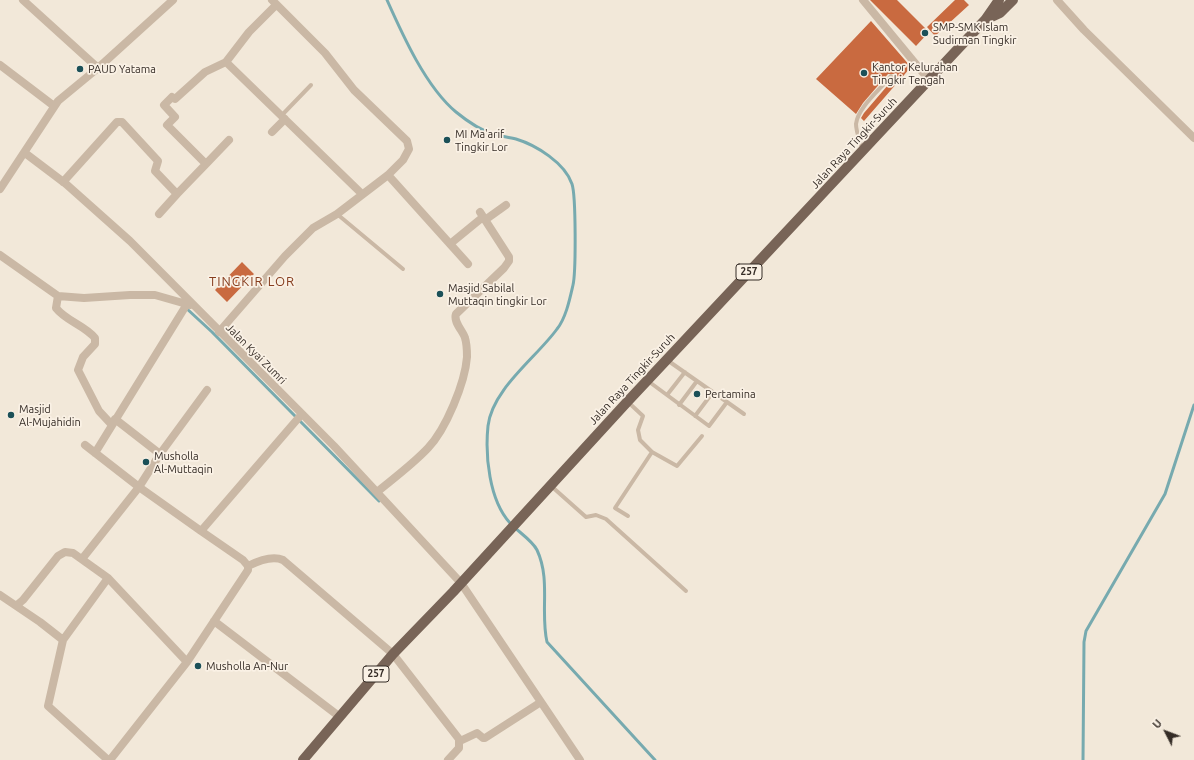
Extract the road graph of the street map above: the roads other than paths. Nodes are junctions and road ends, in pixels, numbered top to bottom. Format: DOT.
graph roads {
  1 [pos="23,0"];
  2 [pos="173,0"];
  3 [pos="863,0"];
  4 [pos="999,0"];
  5 [pos="1013,0"];
  6 [pos="1057,0"];
  7 [pos="274,2"];
  8 [pos="985,20"];
  9 [pos="226,62"];
  10 [pos="0,65"];
  11 [pos="98,68"];
  12 [pos="891,76"];
  13 [pos="929,80"];
  14 [pos="311,85"];
  15 [pos="54,106"];
  16 [pos="283,118"];
  17 [pos="272,132"];
  18 [pos="1194,138"];
  19 [pos="230,140"];
  20 [pos="863,151"];
  21 [pos="25,153"];
  22 [pos="206,164"];
  23 [pos="388,175"];
  24 [pos="63,182"];
  25 [pos="1,186"];
  26 [pos="177,194"];
  27 [pos="362,194"];
  28 [pos="506,205"];
  29 [pos="159,214"];
  30 [pos="337,214"];
  31 [pos="483,217"];
  32 [pos="450,244"];
  33 [pos="0,255"];
  34 [pos="468,264"];
  35 [pos="403,269"];
  36 [pos="57,298"];
  37 [pos="190,305"];
  38 [pos="219,332"];
  39 [pos="667,360"];
  40 [pos="685,372"];
  41 [pos="647,381"];
  42 [pos="697,381"];
  43 [pos="207,390"];
  44 [pos="713,392"];
  45 [pos="667,395"];
  46 [pos="628,401"];
  47 [pos="727,402"];
  48 [pos="679,405"];
  49 [pos="744,414"];
  50 [pos="301,416"];
  51 [pos="695,416"];
  52 [pos="114,422"];
  53 [pos="702,436"];
  54 [pos="84,445"];
  55 [pos="652,452"];
  56 [pos="95,453"];
  57 [pos="160,454"];
  58 [pos="550,485"];
  59 [pos="139,487"];
  60 [pos="377,492"];
  61 [pos="628,516"];
  62 [pos="201,532"];
  63 [pos="82,559"];
  64 [pos="248,566"];
  65 [pos="108,578"];
  66 [pos="461,583"];
  67 [pos="686,591"];
  68 [pos="0,594"];
  69 [pos="17,605"];
  70 [pos="214,621"];
  71 [pos="63,640"];
  72 [pos="393,654"];
  73 [pos="187,662"];
  74 [pos="541,702"];
  75 [pos="340,717"];
  76 [pos="460,741"];
  77 [pos="109,760"];
  78 [pos="303,760"];
  79 [pos="448,760"];
  80 [pos="580,760"];
  1 -- 11 [label="street"];
  2 -- 11 [label="street"];
  3 -- 13 [label="street"];
  4 -- 8 [label="main road, Jalan Raya Tingkir-Suruh / 257"];
  5 -- 8 [label="main road, Jalan Raya Tingkir-Suruh / 257"];
  6 -- 18 [label="street"];
  7 -- 9 [label="street"];
  7 -- 23 [label="street"];
  8 -- 13 [label="main road, Jalan Raya Tingkir-Suruh / 257"];
  9 -- 16 [label="street"];
  9 -- 22 [label="street"];
  10 -- 15 [label="street"];
  11 -- 15 [label="street"];
  12 -- 20 [label="lane"];
  13 -- 20 [label="main road, Jalan Raya Tingkir-Suruh / 257"];
  14 -- 16 [label="lane"];
  15 -- 21 [label="street"];
  16 -- 17 [label="street"];
  16 -- 27 [label="street"];
  19 -- 22 [label="street"];
  20 -- 39 [label="main road, Jalan Raya Tingkir-Suruh / 257"];
  21 -- 24 [label="street, Jalan Kyai Zumri"];
  21 -- 25 [label="street"];
  22 -- 26 [label="street"];
  23 -- 27 [label="street"];
  23 -- 32 [label="street"];
  24 -- 26 [label="street"];
  24 -- 37 [label="street, Jalan Kyai Zumri"];
  26 -- 29 [label="street"];
  27 -- 30 [label="street"];
  28 -- 31 [label="street"];
  30 -- 35 [label="lane"];
  30 -- 38 [label="street"];
  31 -- 32 [label="street"];
  31 -- 60 [label="street"];
  32 -- 34 [label="street"];
  33 -- 36 [label="street"];
  36 -- 37 [label="street"];
  36 -- 52 [label="street"];
  37 -- 38 [label="street, Jalan Kyai Zumri"];
  37 -- 52 [label="street"];
  38 -- 50 [label="street, Jalan Kyai Zumri"];
  39 -- 40 [label="lane"];
  39 -- 41 [label="main road, Jalan Raya Tingkir-Suruh / 257"];
  40 -- 42 [label="lane"];
  40 -- 45 [label="lane"];
  41 -- 45 [label="lane"];
  41 -- 46 [label="main road, Jalan Raya Tingkir-Suruh / 257"];
  42 -- 44 [label="lane"];
  42 -- 48 [label="lane"];
  43 -- 57 [label="street"];
  44 -- 47 [label="lane"];
  44 -- 51 [label="lane"];
  45 -- 48 [label="lane"];
  46 -- 55 [label="lane"];
  46 -- 58 [label="main road, Jalan Raya Tingkir-Suruh / 257"];
  47 -- 49 [label="lane"];
  47 -- 51 [label="lane"];
  48 -- 51 [label="lane"];
  50 -- 60 [label="street, Jalan Kyai Zumri"];
  50 -- 62 [label="street"];
  52 -- 56 [label="street"];
  52 -- 57 [label="street"];
  53 -- 55 [label="lane"];
  54 -- 56 [label="street"];
  55 -- 61 [label="lane"];
  56 -- 59 [label="street"];
  57 -- 59 [label="street"];
  58 -- 66 [label="main road, Jalan Raya Tingkir-Suruh / 257"];
  58 -- 67 [label="lane"];
  59 -- 62 [label="street"];
  59 -- 63 [label="street"];
  60 -- 66 [label="street, Jalan Kyai Zumri"];
  62 -- 64 [label="street"];
  63 -- 65 [label="street"];
  63 -- 69 [label="street"];
  64 -- 70 [label="street"];
  64 -- 72 [label="street"];
  65 -- 71 [label="street"];
  65 -- 73 [label="street"];
  66 -- 72 [label="main road, Jalan Raya Tingkir-Suruh / 257"];
  66 -- 74 [label="street, Jalan Kyai Zumri"];
  68 -- 69 [label="street"];
  69 -- 71 [label="street"];
  70 -- 73 [label="street"];
  70 -- 75 [label="street"];
  71 -- 77 [label="street"];
  72 -- 75 [label="main road, Jalan Raya Tingkir-Suruh / 257"];
  72 -- 76 [label="street"];
  73 -- 77 [label="street"];
  74 -- 76 [label="street"];
  74 -- 80 [label="street, Jalan Kyai Zumri"];
  75 -- 78 [label="main road, Jalan Raya Tingkir-Suruh / 257"];
  76 -- 79 [label="street"];
}
